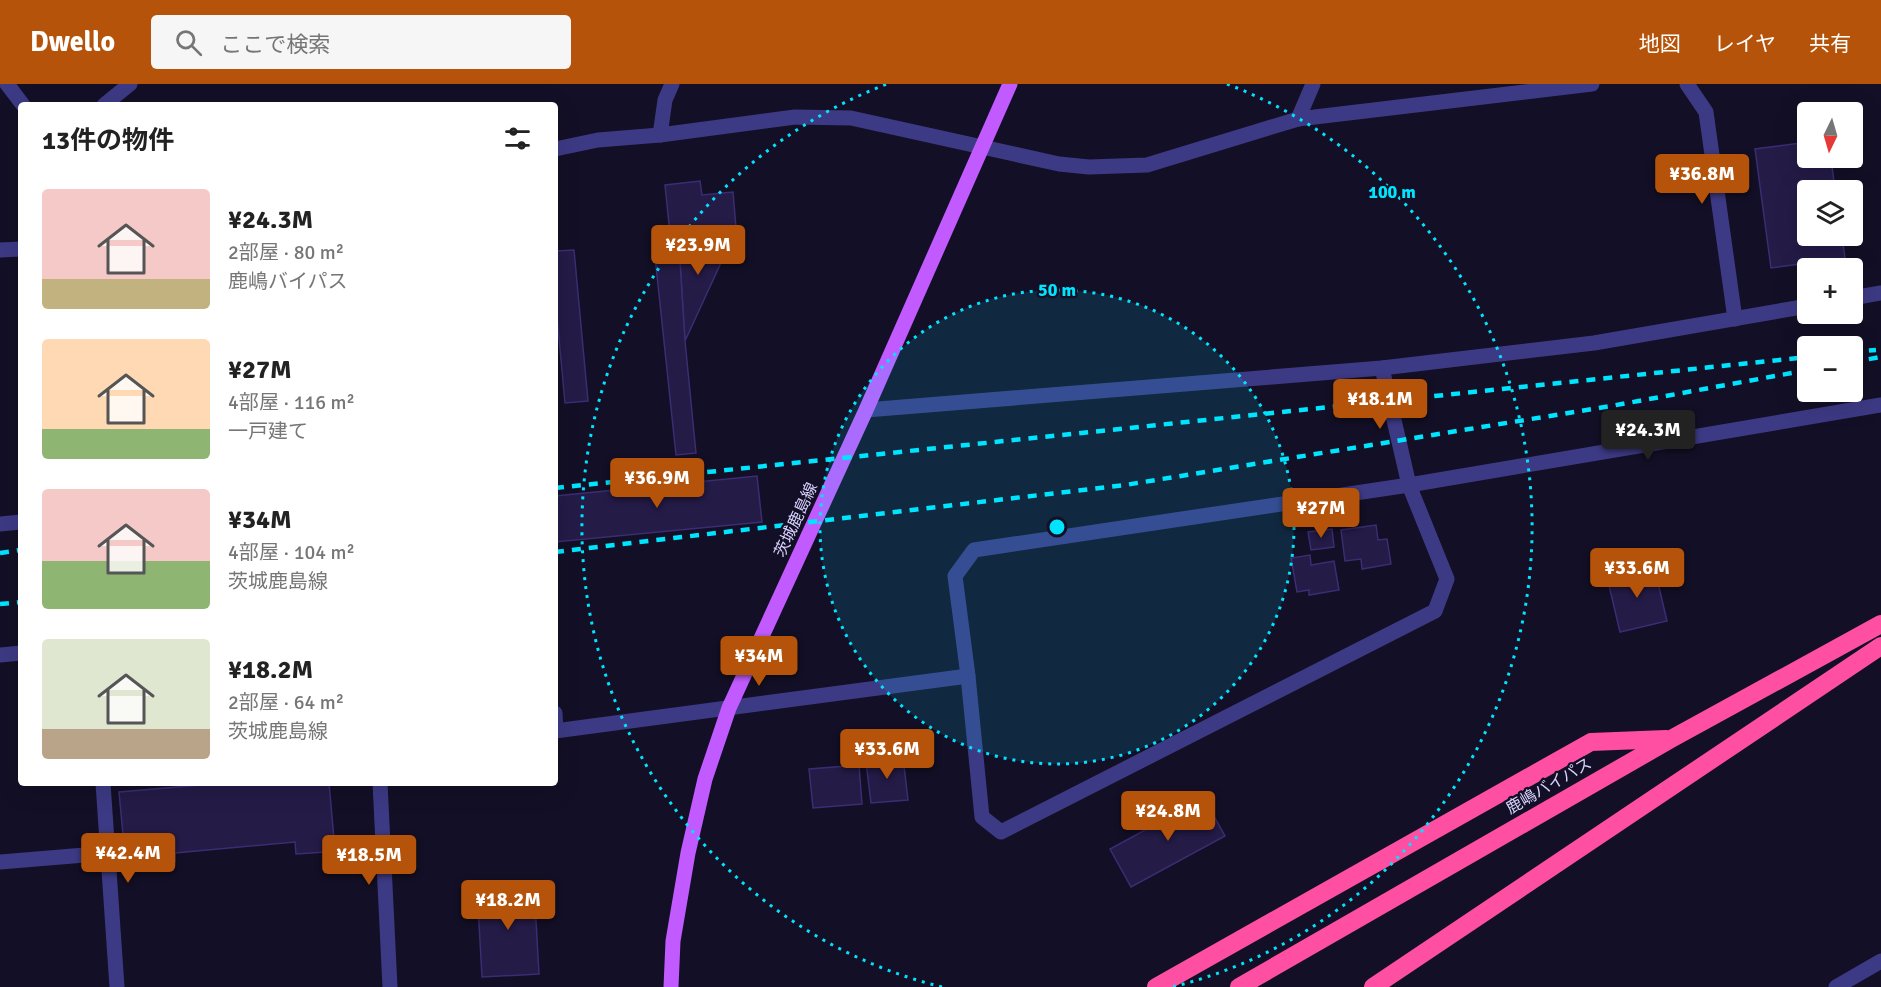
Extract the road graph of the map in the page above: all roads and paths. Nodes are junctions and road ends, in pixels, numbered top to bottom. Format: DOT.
graph roads {
  1 [pos="7,84"];
  2 [pos="130,84"];
  3 [pos="672,84"];
  4 [pos="1011,84"];
  5 [pos="1313,84"];
  6 [pos="1592,84"];
  7 [pos="1687,84"];
  8 [pos="22,102"];
  9 [pos="108,102"];
  10 [pos="1298,119"];
  11 [pos="660,135"];
  12 [pos="558,148"];
  13 [pos="981,148"];
  14 [pos="18,249"];
  15 [pos="0,250"];
  16 [pos="1881,293"];
  17 [pos="1863,296"];
  18 [pos="1797,308"];
  19 [pos="1735,319"];
  20 [pos="1382,368"];
  21 [pos="1881,405"];
  22 [pos="866,410"];
  23 [pos="1409,485"];
  24 [pos="18,522"];
  25 [pos="0,524"];
  26 [pos="1881,624"];
  27 [pos="1881,646"];
  28 [pos="18,653"];
  29 [pos="0,654"];
  30 [pos="968,676"];
  31 [pos="729,708"];
  32 [pos="558,731"];
  33 [pos="1671,739"];
  34 [pos="103,786"];
  35 [pos="380,786"];
  36 [pos="109,853"];
  37 [pos="0,862"];
  38 [pos="1881,961"];
  39 [pos="117,987"];
  40 [pos="390,987"];
  41 [pos="671,987"];
  42 [pos="1156,987"];
  43 [pos="1239,987"];
  44 [pos="1373,987"];
  45 [pos="1836,987"];
  1 -- 8 [label="street"];
  2 -- 9 [label="street"];
  3 -- 11 [label="street"];
  4 -- 13 [label="main road, 茨城鹿島線"];
  5 -- 10 [label="street"];
  6 -- 10 [label="street"];
  7 -- 19 [label="street"];
  10 -- 13 [label="street"];
  11 -- 12 [label="street"];
  11 -- 13 [label="street"];
  13 -- 22 [label="main road, 茨城鹿島線"];
  14 -- 15 [label="street"];
  16 -- 17 [label="street"];
  18 -- 19 [label="street"];
  19 -- 20 [label="street"];
  20 -- 22 [label="street"];
  20 -- 23 [label="street"];
  21 -- 23 [label="street"];
  22 -- 31 [label="main road, 茨城鹿島線"];
  23 -- 30 [label="street"];
  23 -- 30 [label="street"];
  24 -- 25 [label="street"];
  26 -- 33 [label="highway, 鹿嶋バイパス"];
  27 -- 44 [label="highway"];
  28 -- 29 [label="street"];
  30 -- 31 [label="street"];
  31 -- 32 [label="street"];
  31 -- 41 [label="main road, 茨城鹿島線"];
  33 -- 42 [label="highway"];
  33 -- 43 [label="highway, 鹿嶋バイパス"];
  34 -- 36 [label="street"];
  35 -- 40 [label="street"];
  36 -- 37 [label="street"];
  36 -- 39 [label="street"];
  38 -- 45 [label="street"];
}
